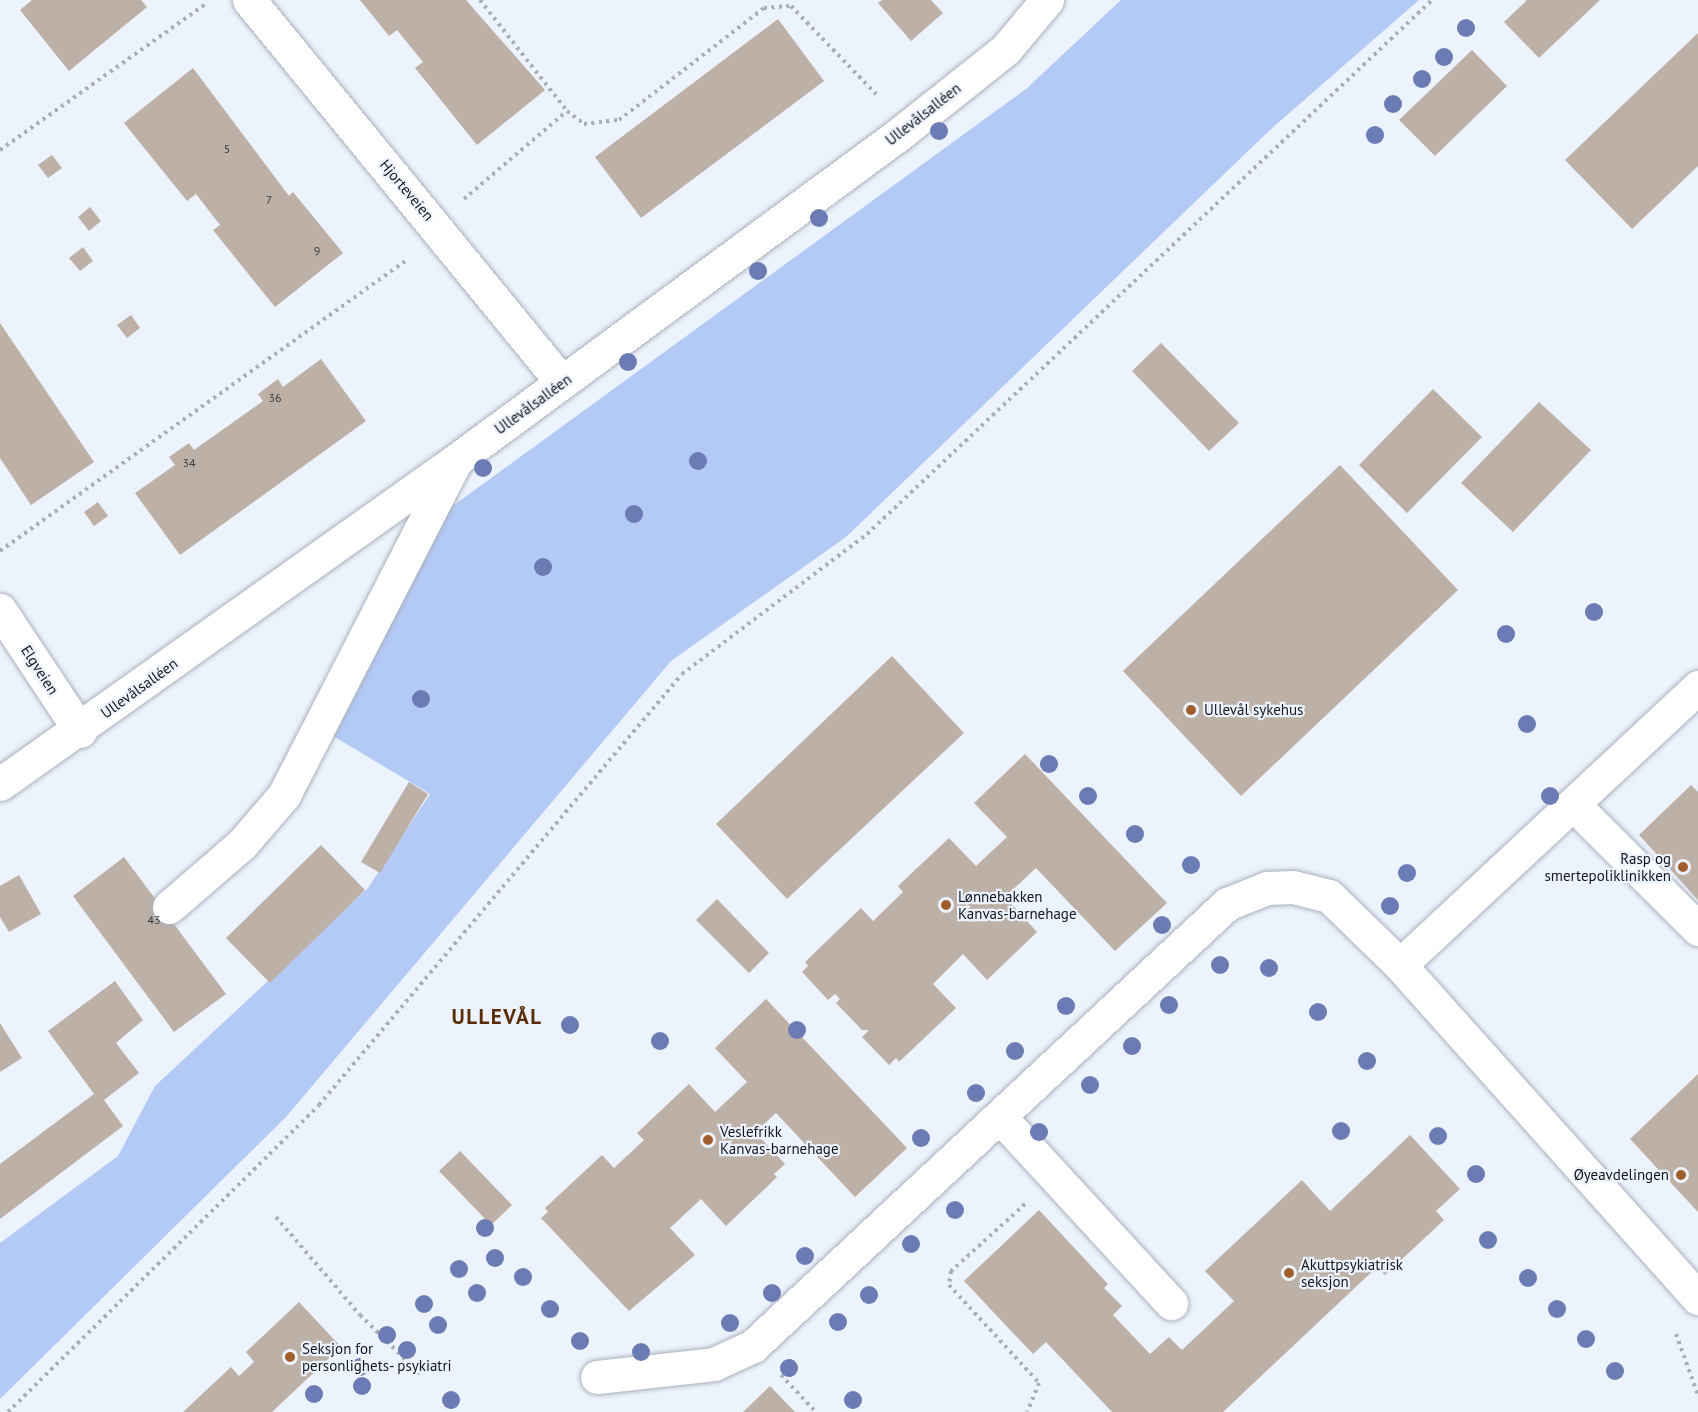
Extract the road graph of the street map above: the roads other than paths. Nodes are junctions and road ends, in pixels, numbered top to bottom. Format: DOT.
graph roads {
  1 [pos="249,0"];
  2 [pos="1047,0"];
  3 [pos="562,382"];
  4 [pos="455,461"];
  5 [pos="0,610"];
  6 [pos="1698,687"];
  7 [pos="80,731"];
  8 [pos="0,784"];
  9 [pos="1573,804"];
  10 [pos="170,907"];
  11 [pos="1698,929"];
  12 [pos="1400,965"];
  13 [pos="1000,1116"];
  14 [pos="1698,1298"];
  15 [pos="1171,1303"];
  16 [pos="597,1377"];
  1 -- 3 [label="street, Hjorteveien"];
  2 -- 3 [label="street, Ullevålsalléen"];
  3 -- 4 [label="street, Ullevålsalléen"];
  4 -- 7 [label="street, Ullevålsalléen"];
  4 -- 10 [label="street"];
  5 -- 7 [label="street, Elgveien"];
  6 -- 9 [label="street"];
  7 -- 8 [label="street, Ullevålsalléen"];
  9 -- 11 [label="street"];
  9 -- 12 [label="street"];
  12 -- 13 [label="street"];
  12 -- 14 [label="street"];
  13 -- 15 [label="street"];
  13 -- 16 [label="street"];
}
